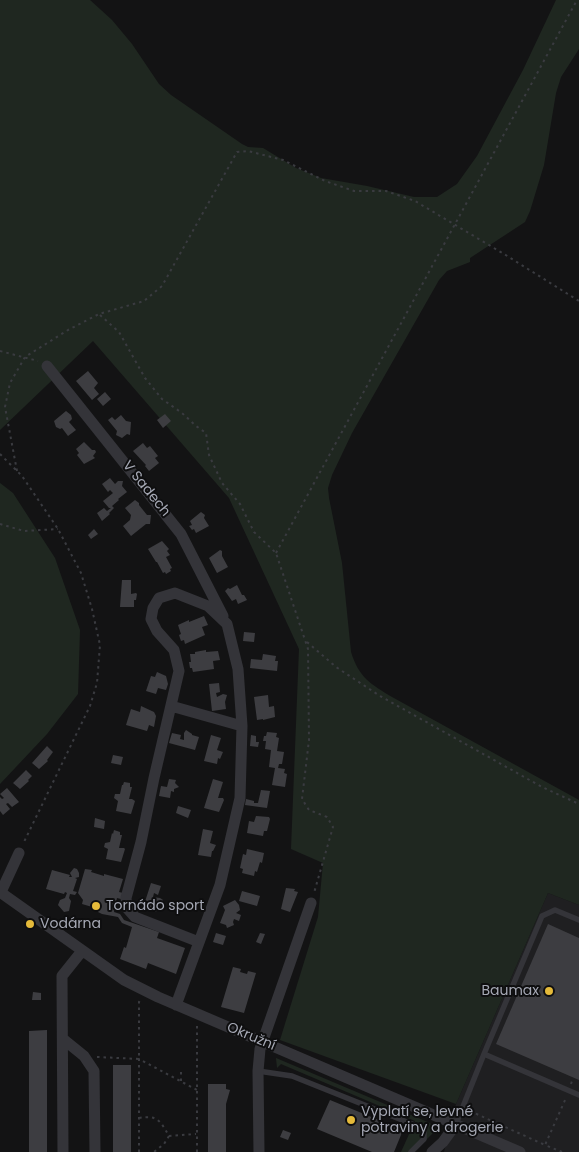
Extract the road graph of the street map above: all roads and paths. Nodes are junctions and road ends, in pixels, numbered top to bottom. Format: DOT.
graph roads {
  1 [pos="577,0"];
  2 [pos="454,224"];
  3 [pos="579,301"];
  4 [pos="99,314"];
  5 [pos="0,351"];
  6 [pos="25,357"];
  7 [pos="47,366"];
  8 [pos="0,454"];
  9 [pos="17,471"];
  10 [pos="0,524"];
  11 [pos="58,529"];
  12 [pos="276,552"];
  13 [pos="227,624"];
  14 [pos="306,640"];
  15 [pos="171,706"];
  16 [pos="242,726"];
  17 [pos="579,804"];
  18 [pos="19,853"];
  19 [pos="0,892"];
  20 [pos="311,903"];
  21 [pos="579,920"];
  22 [pos="199,942"];
  23 [pos="82,950"];
  24 [pos="145,991"];
  25 [pos="176,1005"];
  26 [pos="197,1022"];
  27 [pos="63,1039"];
  28 [pos="263,1042"];
  29 [pos="484,1054"];
  30 [pos="84,1056"];
  31 [pos="139,1059"];
  32 [pos="181,1070"];
  33 [pos="258,1071"];
  34 [pos="574,1078"];
  35 [pos="181,1081"];
  36 [pos="198,1090"];
  37 [pos="569,1090"];
  38 [pos="579,1095"];
  39 [pos="468,1110"];
  40 [pos="138,1118"];
  41 [pos="456,1124"];
  42 [pos="197,1134"];
  43 [pos="169,1136"];
  44 [pos="545,1145"];
  45 [pos="63,1152"];
  46 [pos="95,1152"];
  47 [pos="139,1152"];
  48 [pos="154,1152"];
  49 [pos="196,1152"];
  50 [pos="259,1152"];
  51 [pos="411,1152"];
  52 [pos="432,1152"];
  53 [pos="520,1152"];
  54 [pos="562,1152"];
  1 -- 2 [label="path"];
  2 -- 3 [label="path"];
  2 -- 4 [label="path"];
  2 -- 12 [label="path"];
  4 -- 6 [label="path"];
  4 -- 12 [label="path"];
  5 -- 6 [label="path"];
  6 -- 7 [label="path"];
  6 -- 9 [label="path"];
  7 -- 13 [label="street, V Sadech"];
  8 -- 9 [label="path"];
  9 -- 11 [label="path"];
  10 -- 11 [label="path"];
  11 -- 18 [label="path"];
  12 -- 14 [label="path"];
  13 -- 15 [label="street"];
  13 -- 16 [label="street, V Sadech"];
  14 -- 17 [label="path"];
  14 -- 20 [label="path"];
  15 -- 16 [label="street"];
  15 -- 22 [label="street"];
  16 -- 22 [label="street, V Sadech"];
  18 -- 19 [label="street"];
  19 -- 23 [label="street, Okružní"];
  20 -- 28 [label="street"];
  21 -- 29 [label="lane"];
  22 -- 25 [label="street, V Sadech"];
  23 -- 24 [label="street, Okružní"];
  23 -- 27 [label="street"];
  24 -- 25 [label="street, Okružní"];
  24 -- 31 [label="path"];
  25 -- 28 [label="street, Okružní"];
  26 -- 36 [label="path"];
  27 -- 30 [label="street"];
  27 -- 45 [label="street"];
  28 -- 33 [label="street"];
  28 -- 41 [label="street, Okružní"];
  29 -- 37 [label="lane"];
  29 -- 41 [label="lane"];
  30 -- 31 [label="path"];
  30 -- 46 [label="street"];
  31 -- 35 [label="path"];
  31 -- 40 [label="path"];
  32 -- 35 [label="path"];
  33 -- 50 [label="street"];
  33 -- 51 [label="lane"];
  34 -- 37 [label="path"];
  35 -- 36 [label="path"];
  36 -- 42 [label="path"];
  37 -- 38 [label="lane"];
  37 -- 44 [label="path"];
  39 -- 44 [label="path"];
  40 -- 43 [label="path"];
  40 -- 47 [label="path"];
  41 -- 52 [label="street"];
  41 -- 53 [label="street, Okružní"];
  42 -- 43 [label="path"];
  42 -- 49 [label="path"];
  43 -- 48 [label="path"];
  44 -- 54 [label="path"];
}
